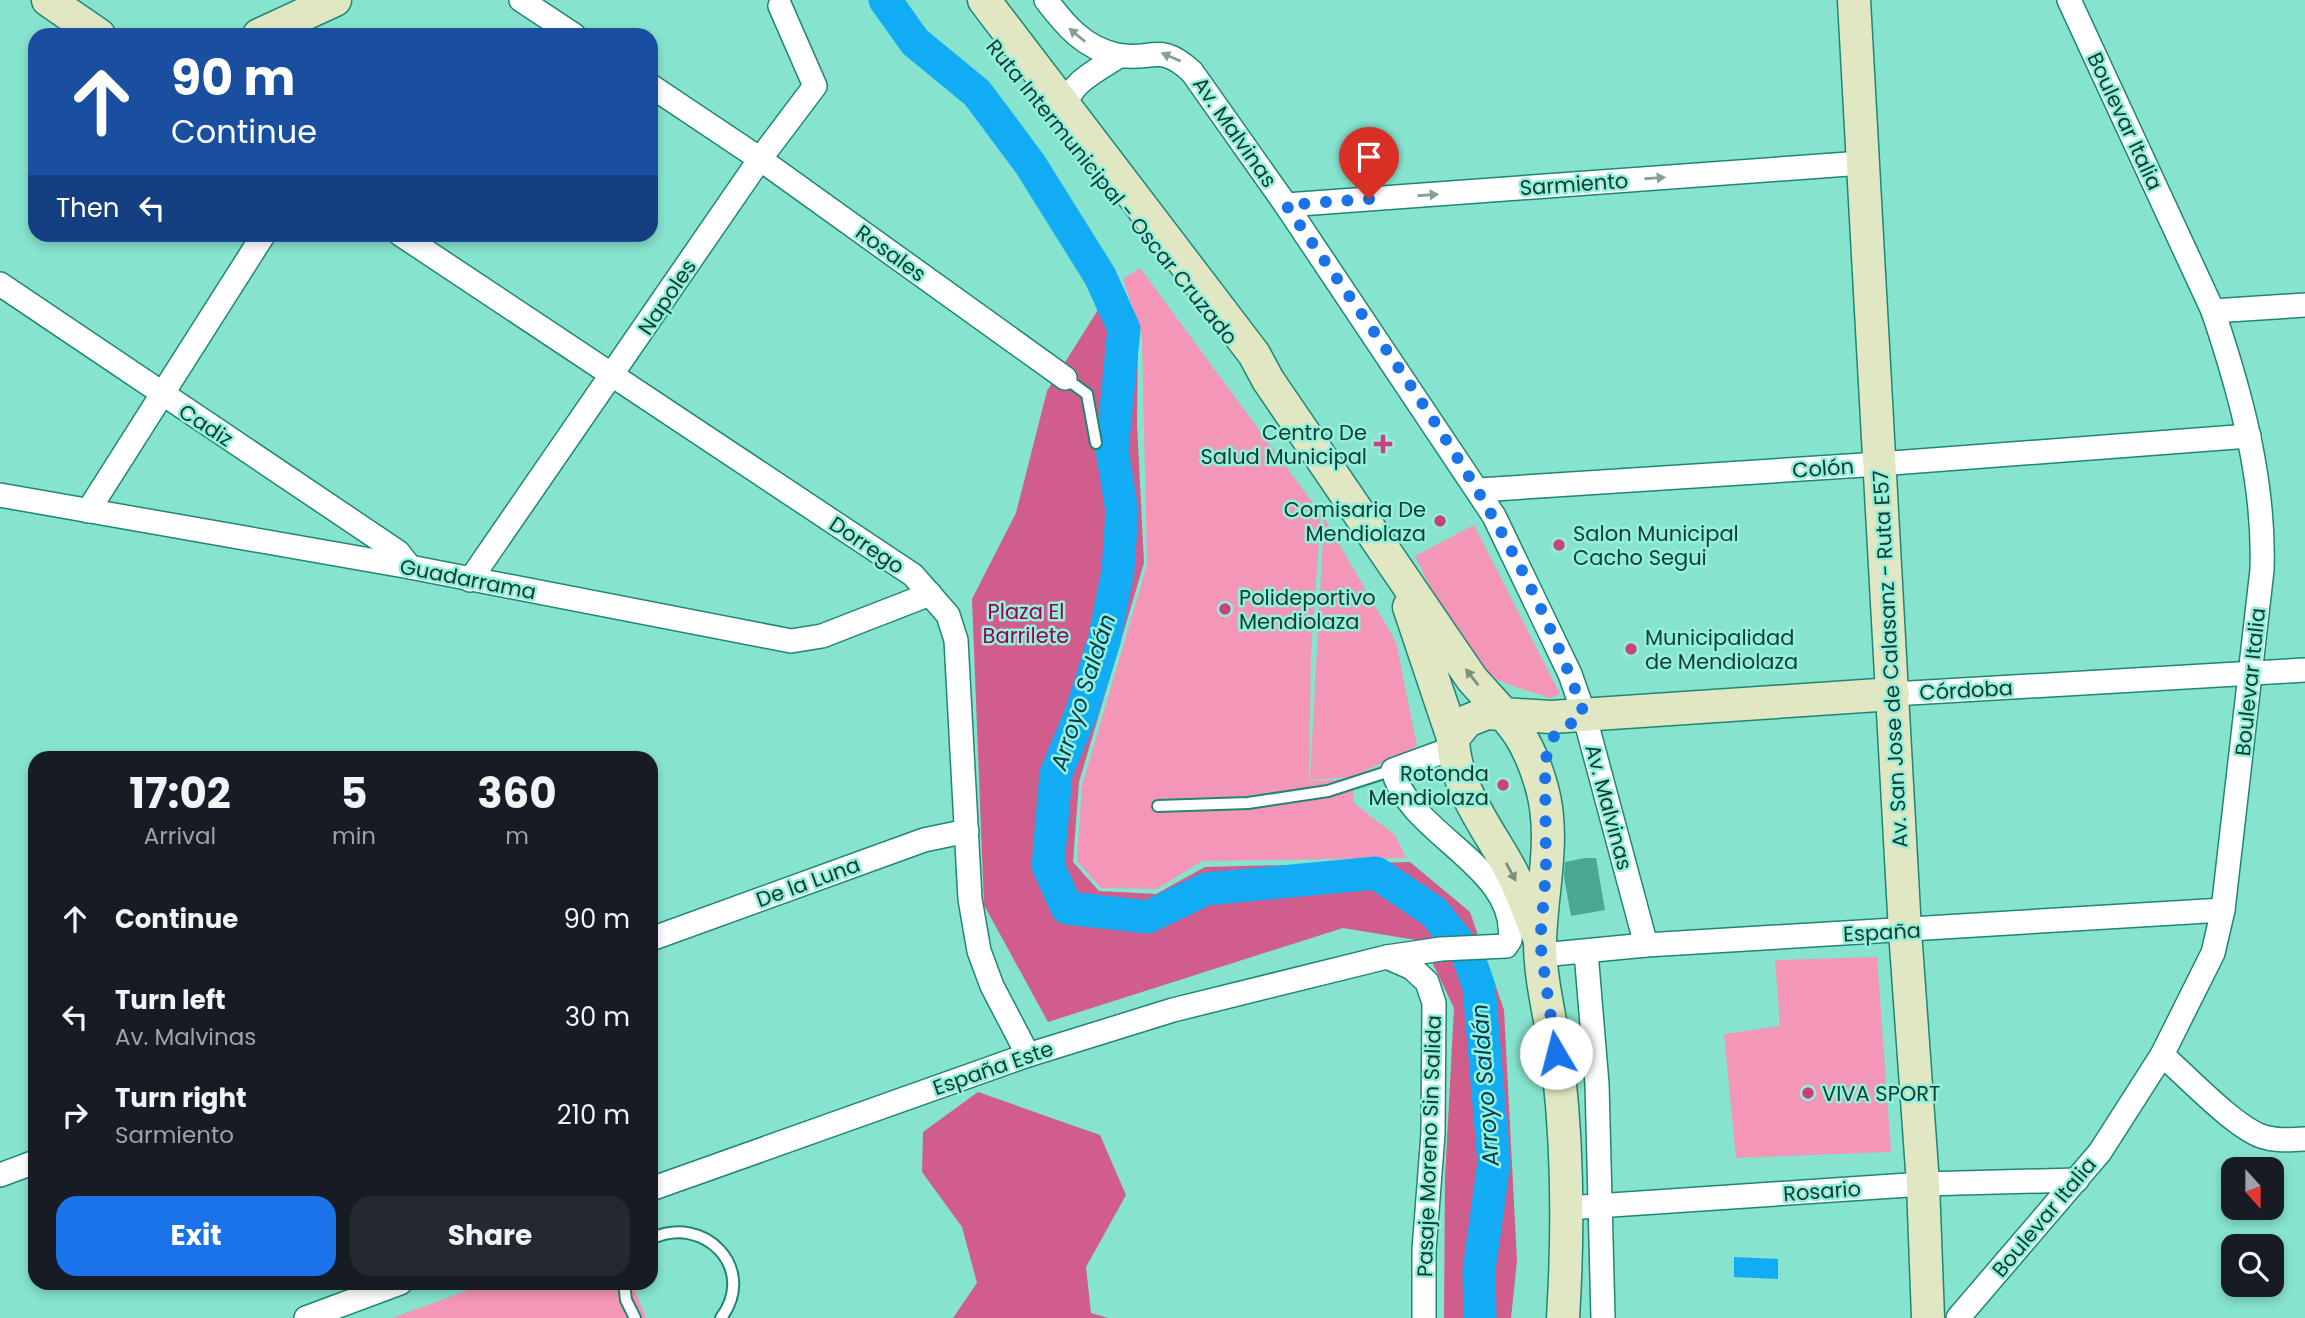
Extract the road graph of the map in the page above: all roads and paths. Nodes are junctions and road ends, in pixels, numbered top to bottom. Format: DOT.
graph roads {
  1 [pos="48,0"];
  2 [pos="335,0"];
  3 [pos="521,0"];
  4 [pos="960,0"];
  5 [pos="984,0"];
  6 [pos="1045,0"];
  7 [pos="1854,0"];
  8 [pos="2069,0"];
  9 [pos="780,6"];
  10 [pos="89,28"];
  11 [pos="274,28"];
  12 [pos="563,28"];
  13 [pos="1119,56"];
  14 [pos="658,91"];
  15 [pos="1065,106"];
  16 [pos="760,159"];
  17 [pos="1862,163"];
  18 [pos="1286,205"];
  19 [pos="259,242"];
  20 [pos="412,242"];
  21 [pos="0,284"];
  22 [pos="2305,305"];
  23 [pos="2213,311"];
  24 [pos="614,376"];
  25 [pos="1065,378"];
  26 [pos="1268,380"];
  27 [pos="162,396"];
  28 [pos="2249,436"];
  29 [pos="1096,443"];
  30 [pos="1879,464"];
  31 [pos="1479,490"];
  32 [pos="0,495"];
  33 [pos="88,511"];
  34 [pos="1390,558"];
  35 [pos="411,567"];
  36 [pos="470,580"];
  37 [pos="930,594"];
  38 [pos="2305,670"];
  39 [pos="2252,674"];
  40 [pos="1893,694"];
  41 [pos="1584,714"];
  42 [pos="1509,716"];
  43 [pos="1453,743"];
  44 [pos="1392,770"];
  45 [pos="1544,799"];
  46 [pos="1158,806"];
  47 [pos="967,831"];
  48 [pos="1488,833"];
  49 [pos="2222,910"];
  50 [pos="1905,930"];
  51 [pos="658,936"];
  52 [pos="1646,945"];
  53 [pos="1541,948"];
  54 [pos="1586,952"];
  55 [pos="1387,957"];
  56 [pos="1028,1055"];
  57 [pos="2162,1055"];
  58 [pos="2305,1139"];
  59 [pos="28,1165"];
  60 [pos="0,1175"];
  61 [pos="2077,1180"];
  62 [pos="1923,1184"];
  63 [pos="658,1186"];
  64 [pos="1602,1207"];
  65 [pos="1567,1208"];
  66 [pos="658,1236"];
  67 [pos="381,1290"];
  68 [pos="625,1290"];
  69 [pos="306,1318"];
  70 [pos="635,1318"];
  71 [pos="721,1318"];
  72 [pos="1424,1318"];
  73 [pos="1563,1318"];
  74 [pos="1603,1318"];
  75 [pos="1928,1318"];
  76 [pos="1958,1318"];
  1 -- 10 [label="main road"];
  2 -- 11 [label="main road"];
  3 -- 12 [label="street"];
  4 -- 26 [label="main road, Ruta Intermunicipal - Oscar Cruzado"];
  5 -- 15 [label="main road, Ruta Intermunicipal - Oscar Cruzado"];
  13 -- 6 [label="street, Av. Malvinas, one-way"];
  7 -- 17 [label="main road, Av. San Jose de Calasanz - Ruta E57"];
  8 -- 23 [label="street, Boulevar Italia"];
  9 -- 16 [label="street, Napoles"];
  13 -- 15 [label="street"];
  18 -- 13 [label="street, Av. Malvinas, one-way"];
  14 -- 16 [label="street, Rosales"];
  15 -- 26 [label="main road, Ruta Intermunicipal - Oscar Cruzado"];
  16 -- 24 [label="street, Napoles"];
  16 -- 25 [label="street, Rosales"];
  18 -- 17 [label="street, Sarmiento, one-way"];
  17 -- 30 [label="main road, Av. San Jose de Calasanz - Ruta E57"];
  18 -- 31 [label="street, Av. Malvinas"];
  19 -- 27 [label="street"];
  20 -- 24 [label="street, Dorrego"];
  21 -- 27 [label="street, Cadiz"];
  22 -- 23 [label="street"];
  23 -- 28 [label="street, Boulevar Italia"];
  24 -- 36 [label="street, Napoles"];
  24 -- 37 [label="street, Dorrego"];
  25 -- 29 [label="lane, Rosales"];
  26 -- 34 [label="main road, Ruta Intermunicipal - Oscar Cruzado"];
  27 -- 33 [label="street"];
  27 -- 35 [label="street, Cadiz"];
  28 -- 30 [label="street, Colón"];
  28 -- 39 [label="street, Boulevar Italia"];
  30 -- 31 [label="street, Colón"];
  30 -- 40 [label="main road, Av. San Jose de Calasanz - Ruta E57"];
  31 -- 41 [label="street, Av. Malvinas"];
  32 -- 33 [label="street, Guadarrama"];
  33 -- 35 [label="street, Guadarrama"];
  42 -- 34 [label="main road, Ruta Intermunicipal - Oscar Cruzado, one-way"];
  34 -- 43 [label="main road, Ruta Intermunicipal - Oscar Cruzado"];
  35 -- 36 [label="street, Guadarrama"];
  36 -- 37 [label="street, Guadarrama"];
  37 -- 47 [label="street, Dorrego"];
  38 -- 39 [label="street, Córdoba"];
  39 -- 40 [label="street, Córdoba"];
  39 -- 49 [label="street, Boulevar Italia"];
  40 -- 41 [label="main road, Córdoba"];
  40 -- 50 [label="main road, Av. San Jose de Calasanz - Ruta E57"];
  41 -- 42 [label="main road, Córdoba"];
  41 -- 45 [label="main road"];
  41 -- 52 [label="street, Av. Malvinas"];
  42 -- 43 [label="main road"];
  42 -- 45 [label="main road, Ruta Intermunicipal - Oscar Cruzado"];
  43 -- 44 [label="street"];
  43 -- 48 [label="main road, Ruta Intermunicipal - Oscar Cruzado"];
  44 -- 46 [label="lane"];
  44 -- 55 [label="street, España Este"];
  45 -- 48 [label="main road"];
  45 -- 53 [label="main road, Ruta Intermunicipal - Oscar Cruzado"];
  47 -- 51 [label="street, De la Luna"];
  47 -- 56 [label="street, Dorrego"];
  48 -- 53 [label="main road, Ruta Intermunicipal - Oscar Cruzado, one-way"];
  49 -- 50 [label="street, España"];
  49 -- 57 [label="street, Boulevar Italia"];
  50 -- 52 [label="street, España"];
  50 -- 62 [label="main road, Av. San Jose de Calasanz - Ruta E57"];
  52 -- 54 [label="street, España"];
  53 -- 54 [label="street, España"];
  53 -- 65 [label="main road, Ruta Intermunicipal - Oscar Cruzado"];
  54 -- 64 [label="street"];
  55 -- 56 [label="street, España Este"];
  55 -- 72 [label="street, Pasaje Moreno Sin Salida"];
  56 -- 63 [label="street, España Este"];
  57 -- 58 [label="street"];
  57 -- 61 [label="street, Boulevar Italia"];
  59 -- 60 [label="street"];
  61 -- 62 [label="street, Rosario"];
  61 -- 76 [label="street, Boulevar Italia"];
  62 -- 64 [label="street, Rosario"];
  62 -- 75 [label="main road, Av. San Jose de Calasanz - Ruta E57"];
  64 -- 65 [label="street, Rosario"];
  64 -- 74 [label="street"];
  65 -- 73 [label="main road, Ruta Intermunicipal - Oscar Cruzado"];
  66 -- 71 [label="lane"];
  67 -- 69 [label="street"];
  68 -- 70 [label="lane"];
}
